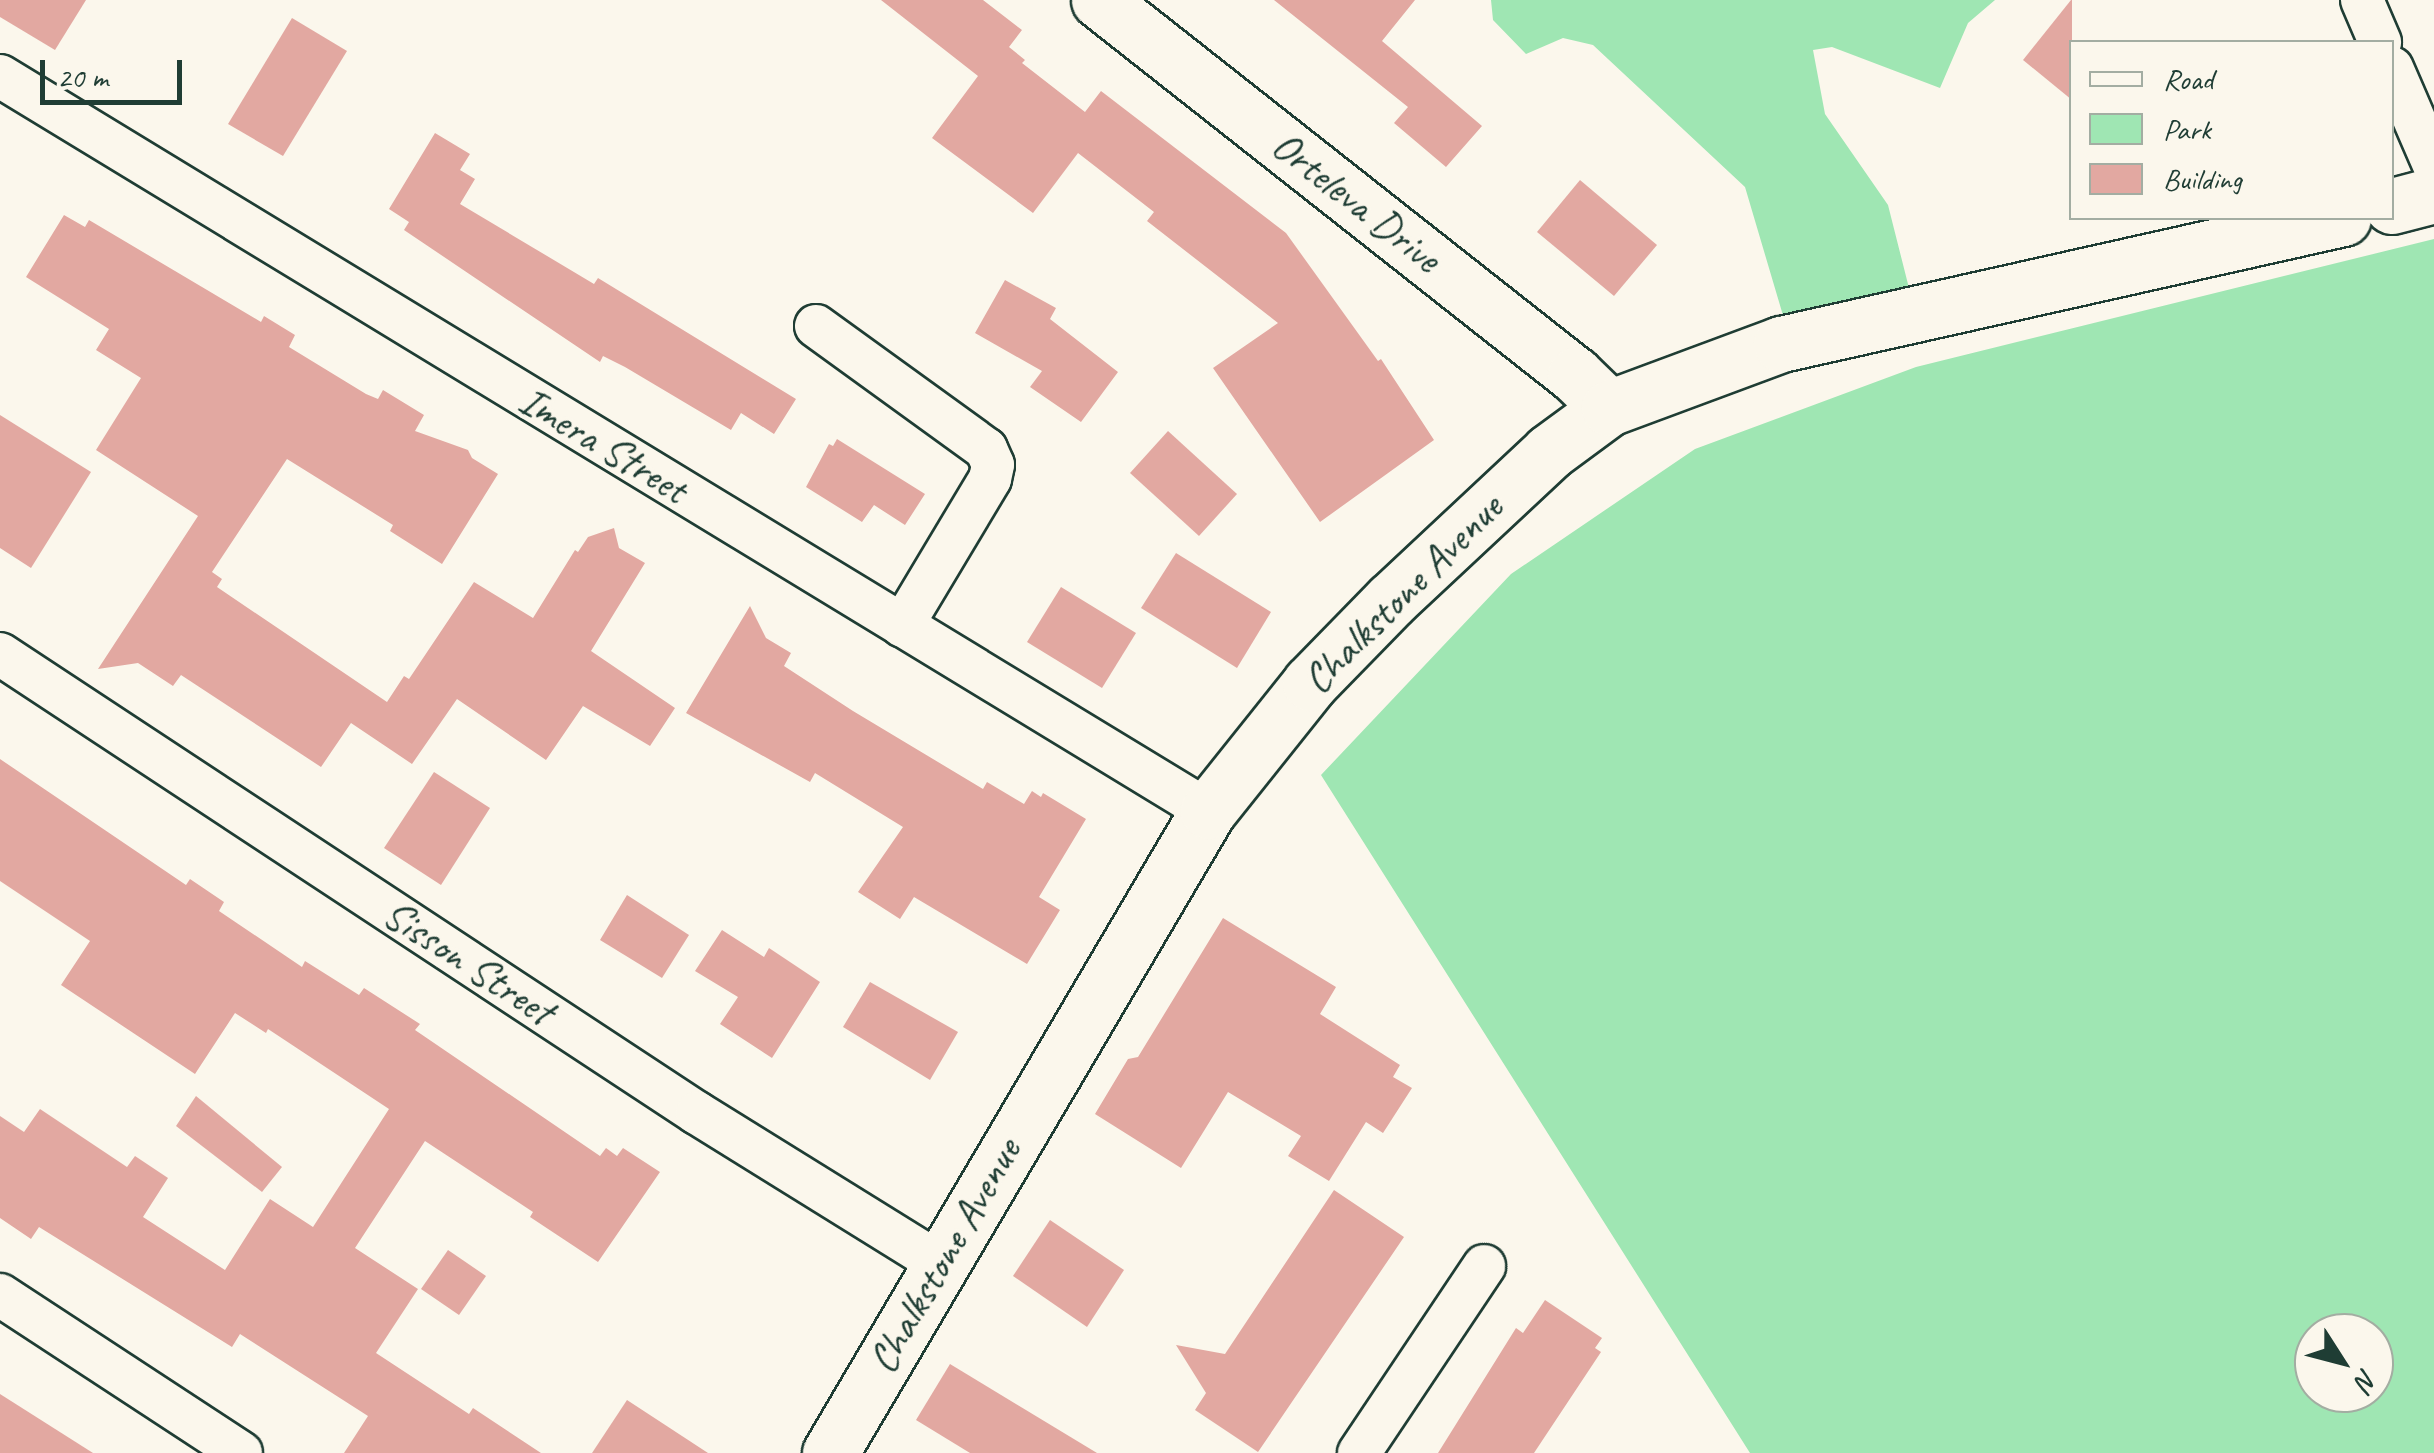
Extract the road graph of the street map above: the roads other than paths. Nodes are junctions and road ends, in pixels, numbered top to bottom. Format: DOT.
graph roads {
  1 [pos="1100,0"];
  2 [pos="2362,0"];
  3 [pos="2379,40"];
  4 [pos="2394,73"];
  5 [pos="0,76"];
  6 [pos="2434,165"];
  7 [pos="2434,195"];
  8 [pos="2394,205"];
  9 [pos="2335,220"];
  10 [pos="816,326"];
  11 [pos="1608,408"];
  12 [pos="902,626"];
  13 [pos="0,654"];
  14 [pos="1208,811"];
  15 [pos="941,1264"];
  16 [pos="1484,1266"];
  17 [pos="0,1294"];
  18 [pos="847,1447"];
  19 [pos="241,1453"];
  20 [pos="1359,1453"];
  1 -- 11 [label="main road, Orteleva Drive"];
  2 -- 3 [label="street"];
  4 -- 6 [label="street"];
  5 -- 12 [label="street, Imera Street"];
  7 -- 8 [label="main road"];
  9 -- 11 [label="main road, Chalkstone Avenue"];
  10 -- 12 [label="street"];
  11 -- 14 [label="main road, Chalkstone Avenue"];
  12 -- 14 [label="street, Imera Street"];
  13 -- 15 [label="street, Sisson Street"];
  14 -- 15 [label="main road, Chalkstone Avenue"];
  15 -- 18 [label="main road, Chalkstone Avenue"];
  16 -- 20 [label="street"];
  17 -- 19 [label="street"];
}
